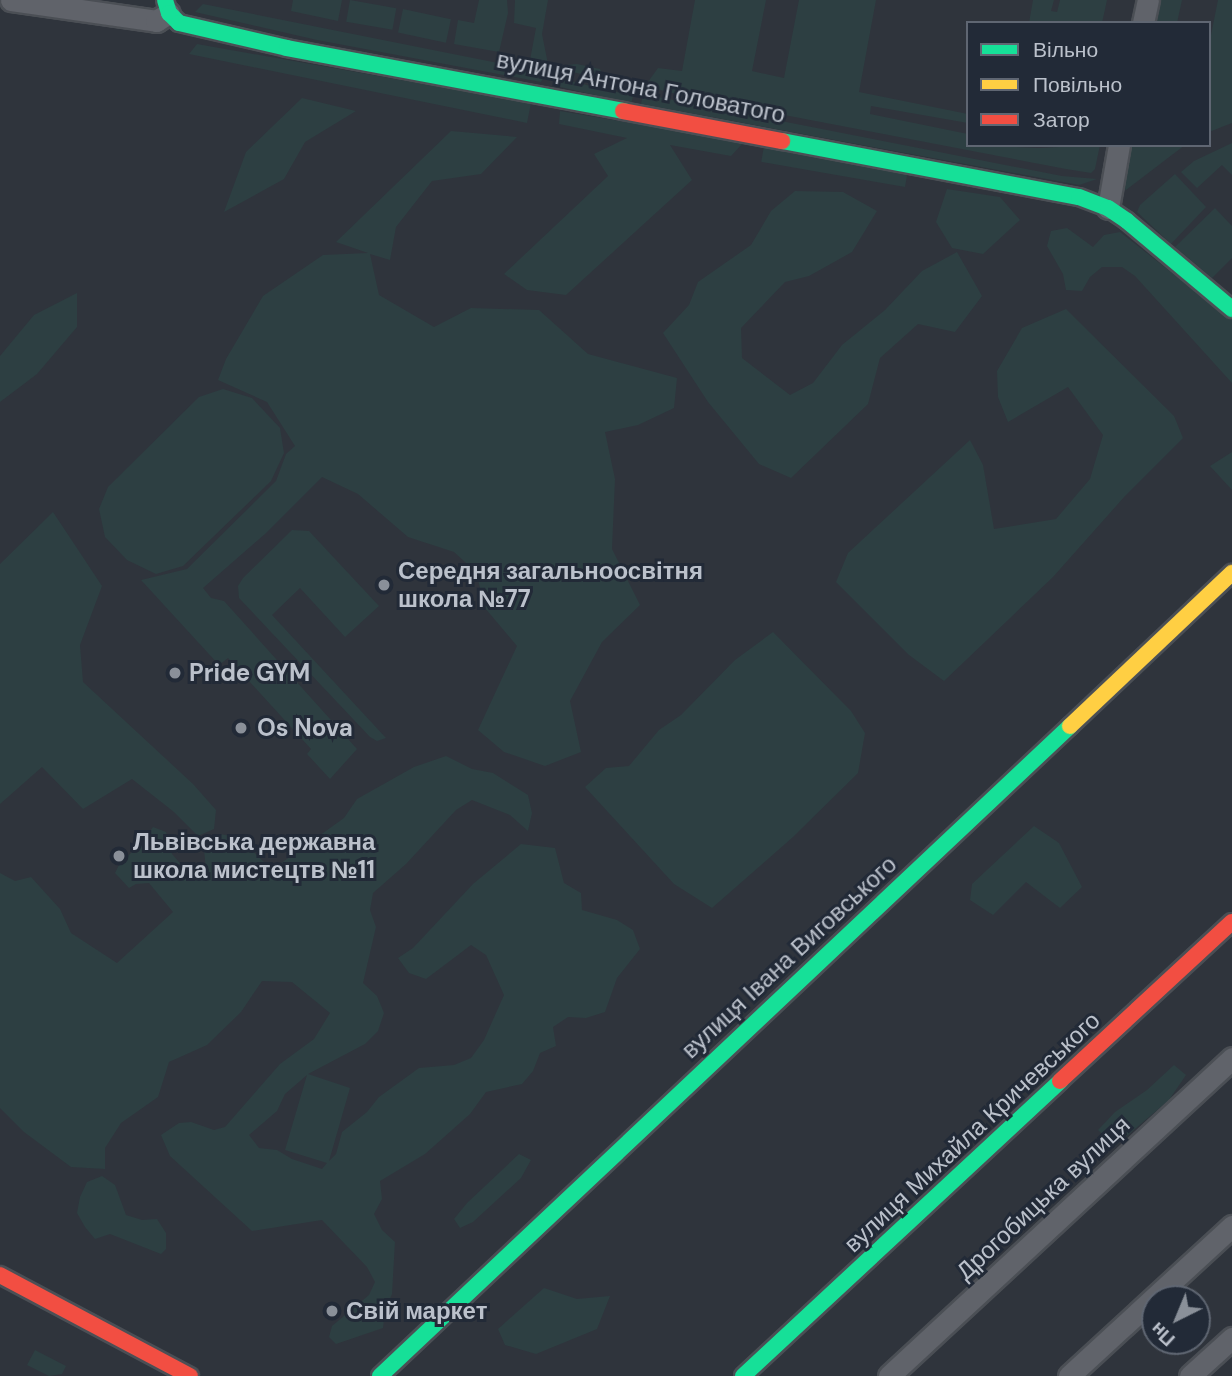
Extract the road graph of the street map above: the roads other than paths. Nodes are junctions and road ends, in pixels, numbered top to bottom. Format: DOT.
graph roads {
  1 [pos="11,0"];
  2 [pos="1148,0"];
  3 [pos="167,7"];
  4 [pos="1143,21"];
  5 [pos="1119,147"];
  6 [pos="1108,208"];
  7 [pos="1232,309"];
  8 [pos="1229,580"];
  9 [pos="1232,922"];
  10 [pos="1232,1058"];
  11 [pos="1232,1226"];
  12 [pos="0,1275"];
  13 [pos="1232,1338"];
  14 [pos="190,1376"];
  15 [pos="380,1376"];
  16 [pos="743,1376"];
  17 [pos="889,1376"];
  18 [pos="1069,1376"];
  19 [pos="1190,1376"];
  1 -- 3 [label="street, вулиця Антона Головатого"];
  2 -- 4 [label="street"];
  3 -- 6 [label="street, вулиця Антона Головатого"];
  5 -- 6 [label="street"];
  6 -- 7 [label="street, вулиця Антона Головатого"];
  8 -- 15 [label="street, вулиця Івана Виговського"];
  9 -- 16 [label="street, вулиця Михайла Кричевського"];
  10 -- 17 [label="street, Дрогобицька вулиця"];
  11 -- 18 [label="street"];
  12 -- 14 [label="street"];
  13 -- 19 [label="street"];
}
